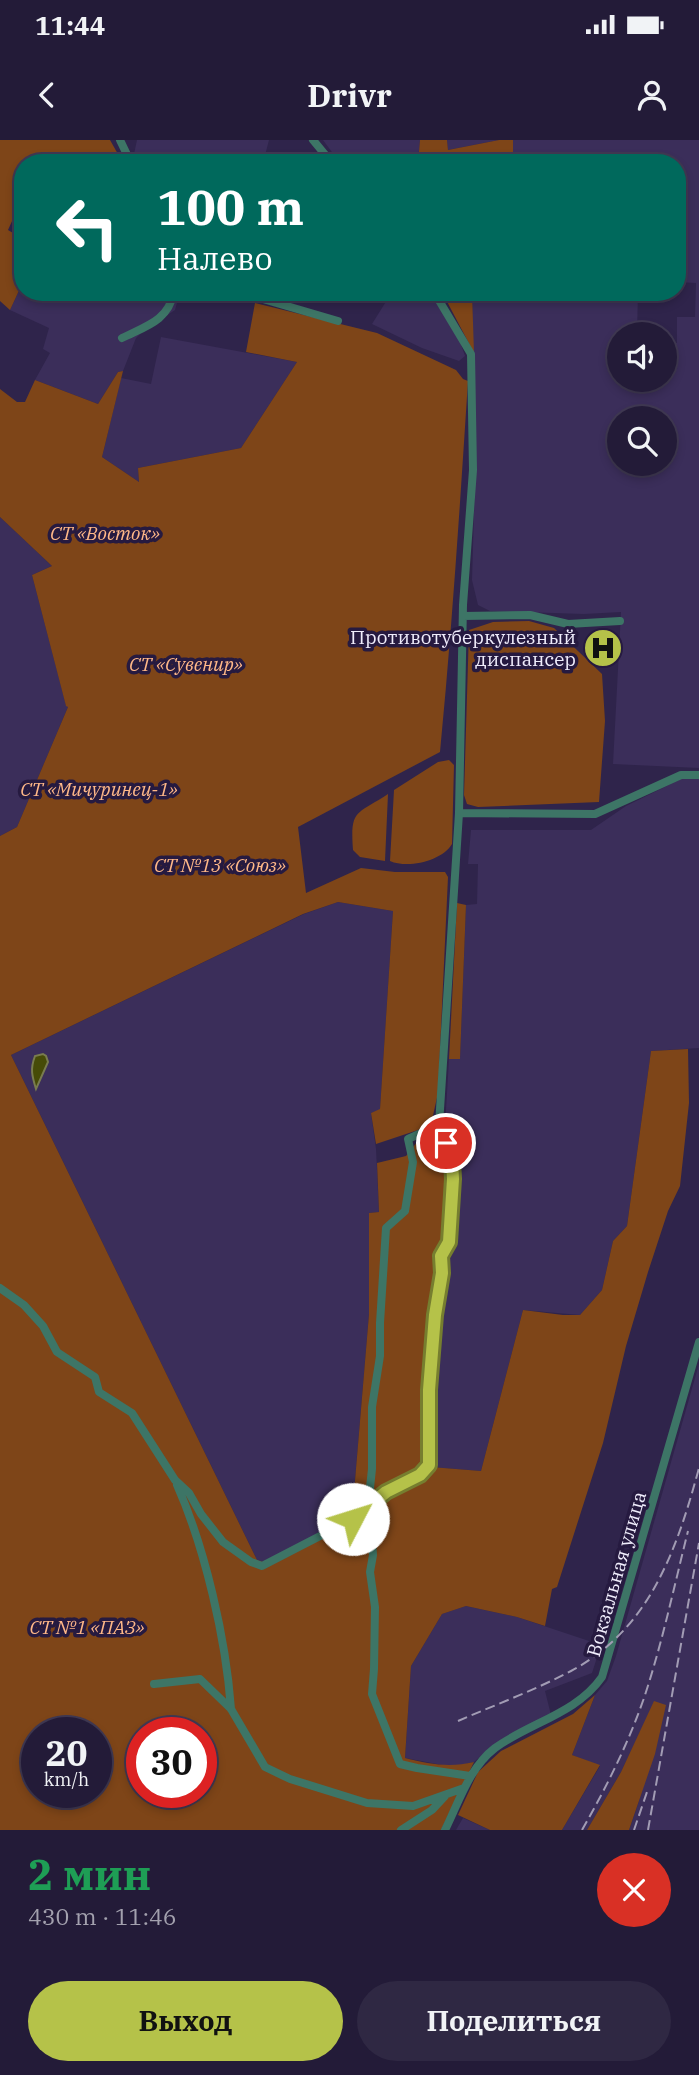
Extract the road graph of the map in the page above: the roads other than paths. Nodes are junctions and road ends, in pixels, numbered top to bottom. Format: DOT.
graph roads {
  1 [pos="313,140"];
  2 [pos="325,154"];
  3 [pos="172,301"];
  4 [pos="270,301"];
  5 [pos="439,301"];
  6 [pos="338,321"];
  7 [pos="122,338"];
  8 [pos="463,616"];
  9 [pos="621,621"];
  10 [pos="699,775"];
  11 [pos="459,813"];
  12 [pos="439,1125"];
  13 [pos="0,1289"];
  14 [pos="699,1342"];
  15 [pos="175,1480"];
  16 [pos="369,1505"];
  17 [pos="154,1684"];
  18 [pos="231,1709"];
  19 [pos="470,1776"];
  20 [pos="464,1788"];
  21 [pos="447,1794"];
  22 [pos="401,1830"];
  23 [pos="445,1830"];
  1 -- 2 [label="street"];
  3 -- 7 [label="street"];
  4 -- 6 [label="street"];
  5 -- 8 [label="street"];
  8 -- 9 [label="street"];
  8 -- 11 [label="street"];
  10 -- 11 [label="street"];
  11 -- 12 [label="street"];
  12 -- 16 [label="street"];
  12 -- 16 [label="street"];
  13 -- 15 [label="street"];
  14 -- 19 [label="street, Вокзальная улица"];
  15 -- 16 [label="street"];
  15 -- 18 [label="street"];
  16 -- 19 [label="street"];
  17 -- 18 [label="street"];
  18 -- 21 [label="street"];
  19 -- 20 [label="street, Вокзальная улица"];
  20 -- 21 [label="street"];
  20 -- 23 [label="street, Вокзальная улица"];
  21 -- 22 [label="street"];
}
